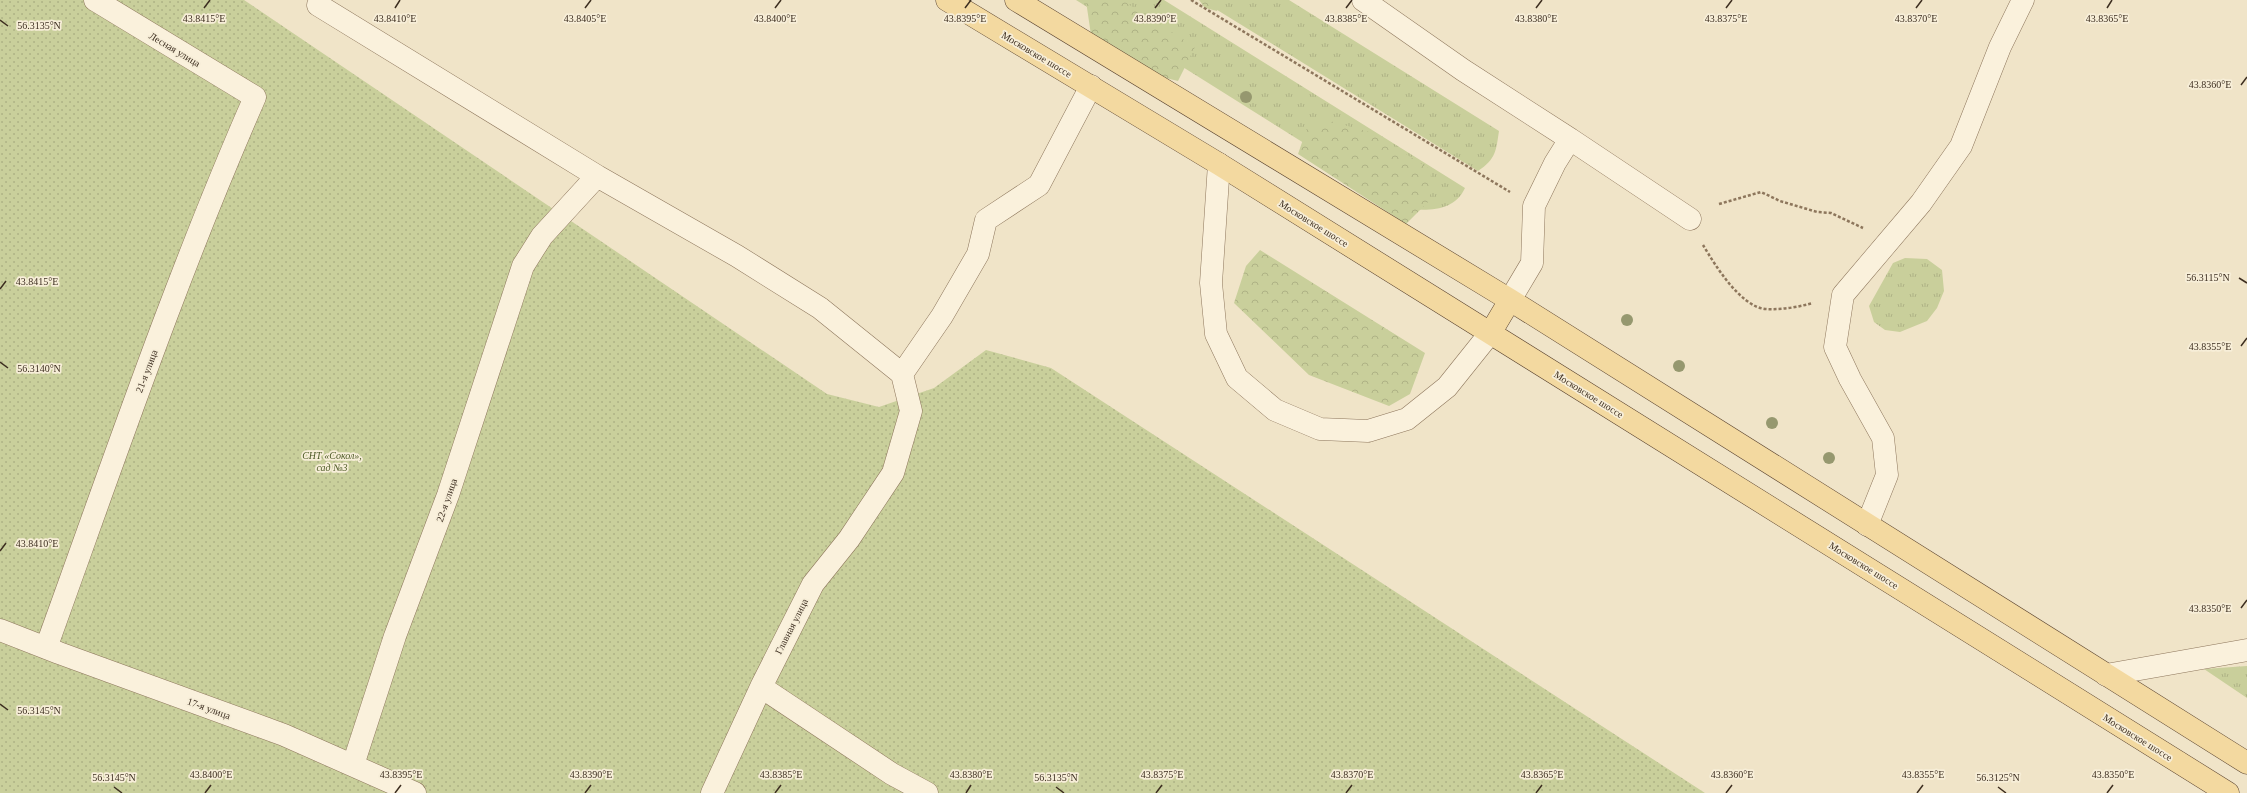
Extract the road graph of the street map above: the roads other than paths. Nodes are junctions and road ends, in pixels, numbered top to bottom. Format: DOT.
graph roads {
  1 [pos="95,0"];
  2 [pos="947,0"];
  3 [pos="1016,0"];
  4 [pos="1363,0"];
  5 [pos="2023,0"];
  6 [pos="318,5"];
  7 [pos="1091,86"];
  8 [pos="256,97"];
  9 [pos="1570,139"];
  10 [pos="1220,164"];
  11 [pos="597,176"];
  12 [pos="1690,219"];
  13 [pos="1510,300"];
  14 [pos="1491,332"];
  15 [pos="902,374"];
  16 [pos="1867,525"];
  17 [pos="0,630"];
  18 [pos="46,648"];
  19 [pos="2247,650"];
  20 [pos="2106,676"];
  21 [pos="760,687"];
  22 [pos="2247,763"];
  23 [pos="353,766"];
  24 [pos="416,793"];
  25 [pos="712,793"];
  26 [pos="927,793"];
  27 [pos="2228,793"];
  1 -- 8 [label="street, Лесная улица"];
  2 -- 7 [label="main road, Московское шоссе"];
  3 -- 13 [label="main road"];
  4 -- 9 [label="street"];
  5 -- 16 [label="street"];
  6 -- 11 [label="street"];
  7 -- 10 [label="main road, Московское шоссе"];
  7 -- 15 [label="street"];
  8 -- 18 [label="street, 21-я улица"];
  9 -- 12 [label="street"];
  9 -- 13 [label="street"];
  10 -- 14 [label="main road, Московское шоссе"];
  10 -- 14 [label="street"];
  11 -- 15 [label="street"];
  11 -- 23 [label="street, 22-я улица"];
  13 -- 14 [label="main road"];
  13 -- 16 [label="main road"];
  14 -- 27 [label="main road, Московское шоссе"];
  15 -- 21 [label="street, Главная улица"];
  16 -- 20 [label="main road"];
  17 -- 18 [label="street, 17-я улица"];
  18 -- 23 [label="street, 17-я улица"];
  19 -- 20 [label="street"];
  20 -- 22 [label="main road"];
  21 -- 25 [label="street, Главная улица"];
  21 -- 26 [label="street"];
  23 -- 24 [label="street, 17-я улица"];
}
